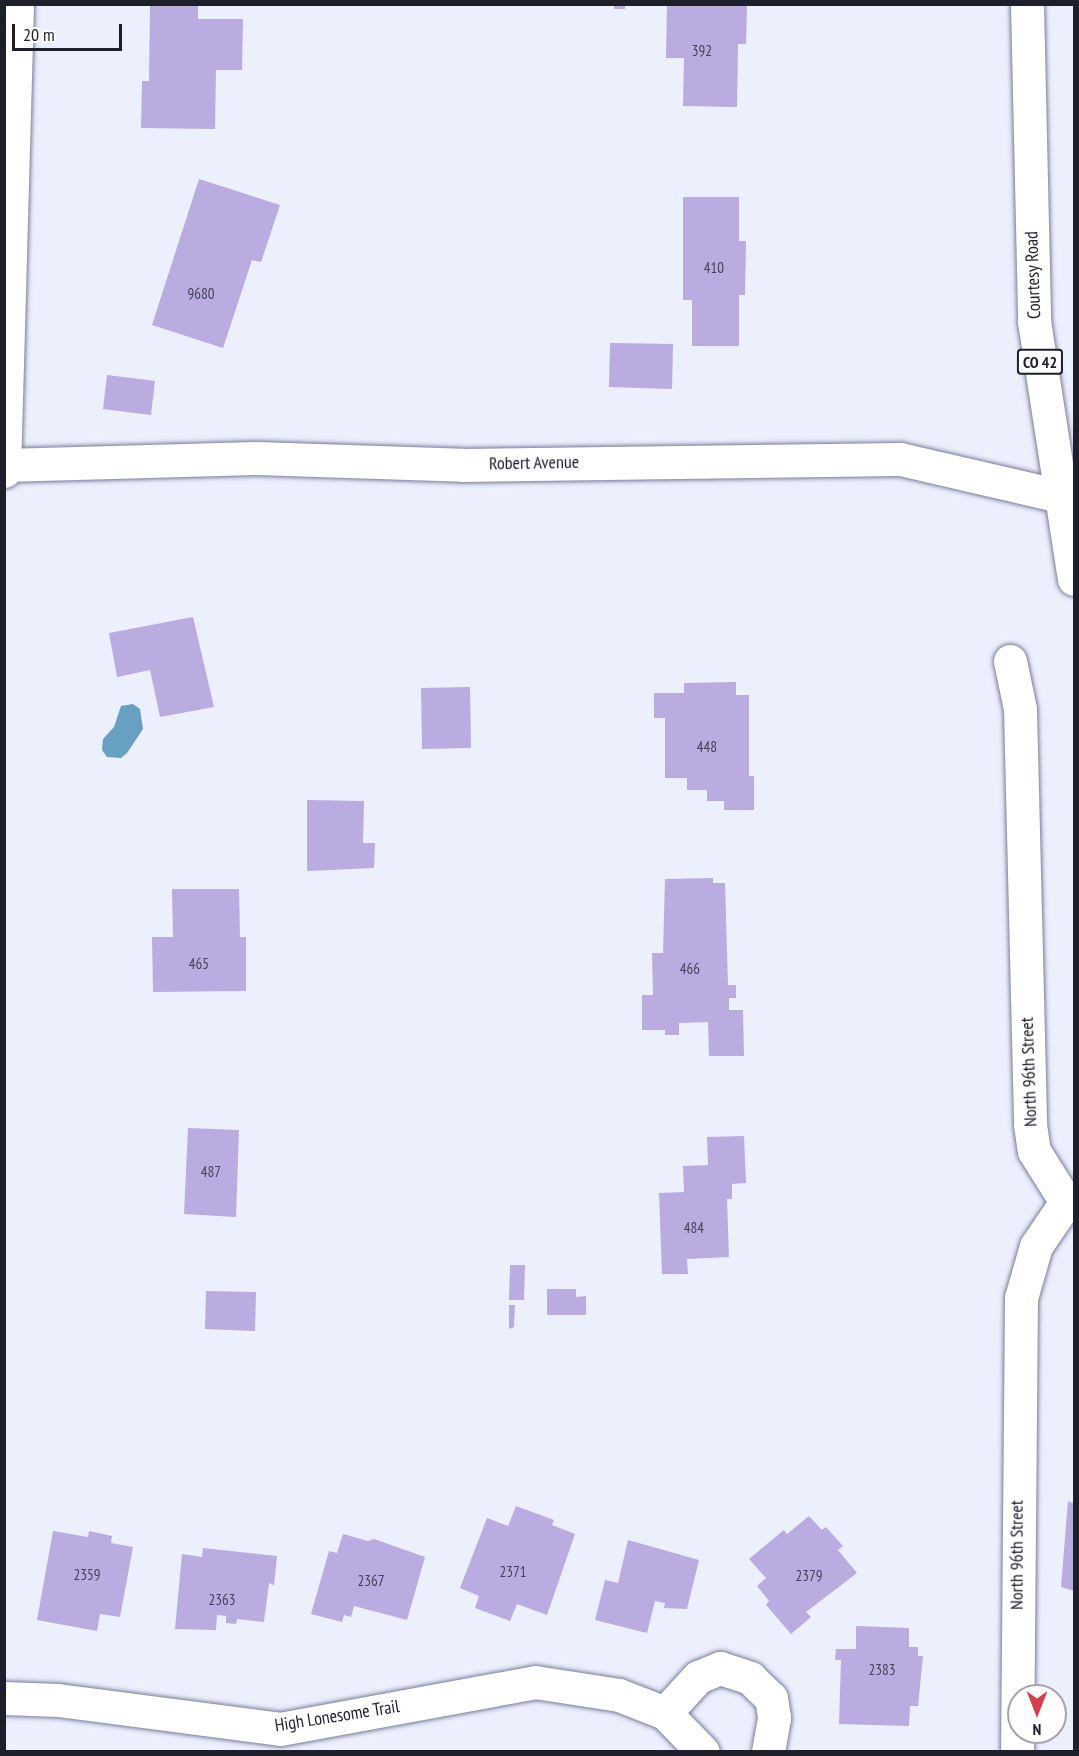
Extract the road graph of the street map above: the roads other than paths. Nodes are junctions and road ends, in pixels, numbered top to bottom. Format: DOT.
graph roads {
  1 [pos="17,4"];
  2 [pos="1027,4"];
  3 [pos="5,465"];
  4 [pos="4,471"];
  5 [pos="1060,496"];
  6 [pos="1074,579"];
  7 [pos="1010,661"];
  8 [pos="4,1698"];
  9 [pos="665,1713"];
  10 [pos="281,1740"];
  11 [pos="703,1752"];
  12 [pos="768,1752"];
  13 [pos="1017,1752"];
  1 -- 3 [label="street"];
  2 -- 5 [label="street, Courtesy Road / CO 42"];
  3 -- 4 [label="street"];
  3 -- 5 [label="street, Robert Avenue"];
  5 -- 6 [label="street, Courtesy Road / CO 42"];
  7 -- 13 [label="street, North 96th Street"];
  8 -- 10 [label="street, High Lonesome Trail"];
  9 -- 10 [label="street, High Lonesome Trail"];
  9 -- 11 [label="street, High Lonesome Trail"];
  9 -- 12 [label="street"];
}
